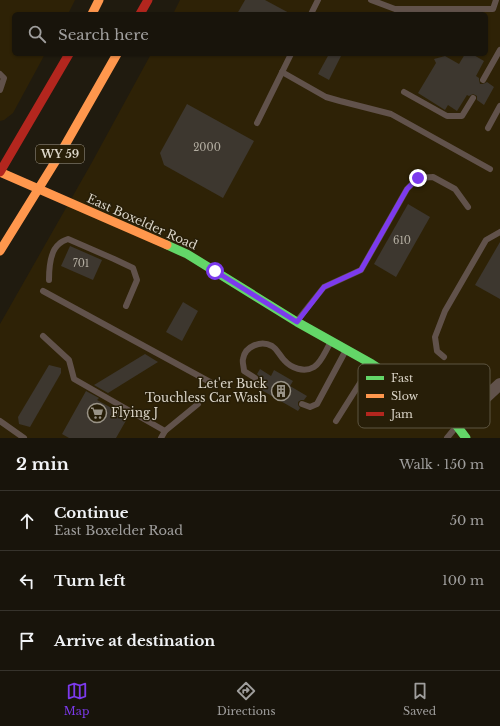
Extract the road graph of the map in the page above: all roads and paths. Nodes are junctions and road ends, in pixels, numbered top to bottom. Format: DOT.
graph roads {
  1 [pos="99,0"];
  2 [pos="148,0"];
  3 [pos="318,0"];
  4 [pos="371,0"];
  5 [pos="496,0"];
  6 [pos="93,12"];
  7 [pos="141,12"];
  8 [pos="312,12"];
  9 [pos="500,50"];
  10 [pos="68,56"];
  11 [pos="117,56"];
  12 [pos="290,56"];
  13 [pos="282,72"];
  14 [pos="2,76"];
  15 [pos="483,80"];
  16 [pos="0,90"];
  17 [pos="404,92"];
  18 [pos="473,98"];
  19 [pos="500,106"];
  20 [pos="257,123"];
  21 [pos="488,128"];
  22 [pos="490,169"];
  23 [pos="0,172"];
  24 [pos="38,190"];
  25 [pos="468,207"];
  26 [pos="500,232"];
  27 [pos="0,251"];
  28 [pos="49,280"];
  29 [pos="43,291"];
  30 [pos="126,306"];
  31 [pos="297,322"];
  32 [pos="43,336"];
  33 [pos="331,342"];
  34 [pos="346,350"];
  35 [pos="444,357"];
  36 [pos="372,364"];
  37 [pos="255,378"];
  38 [pos="210,382"];
  39 [pos="500,384"];
  40 [pos="358,386"];
  41 [pos="490,393"];
  42 [pos="198,404"];
  43 [pos="302,404"];
  44 [pos="0,421"];
  45 [pos="336,421"];
  46 [pos="455,428"];
  47 [pos="458,428"];
  48 [pos="165,432"];
  49 [pos="24,438"];
  50 [pos="161,438"];
  51 [pos="447,438"];
  52 [pos="466,438"];
  1 -- 6 [label="main road"];
  2 -- 7 [label="main road"];
  3 -- 8 [label="lane"];
  4 -- 5 [label="lane"];
  9 -- 15 [label="lane"];
  10 -- 23 [label="main road, WY 59"];
  11 -- 24 [label="main road, WY 59"];
  12 -- 13 [label="lane"];
  13 -- 20 [label="lane"];
  13 -- 22 [label="lane"];
  14 -- 16 [label="lane"];
  17 -- 18 [label="lane"];
  19 -- 21 [label="lane"];
  23 -- 24 [label="main road, East Boxelder Road"];
  24 -- 27 [label="main road, WY 59"];
  24 -- 31 [label="main road, East Boxelder Road"];
  25 -- 31 [label="lane"];
  26 -- 35 [label="lane"];
  28 -- 30 [label="lane"];
  29 -- 38 [label="lane"];
  31 -- 33 [label="main road, East Boxelder Road"];
  32 -- 48 [label="lane"];
  33 -- 34 [label="main road, East Boxelder Road"];
  33 -- 37 [label="lane"];
  34 -- 36 [label="main road, East Boxelder Road"];
  34 -- 43 [label="lane"];
  39 -- 41 [label="street"];
  40 -- 45 [label="lane"];
  42 -- 48 [label="lane"];
  44 -- 49 [label="lane"];
  46 -- 51 [label="lane"];
  47 -- 52 [label="main road, East Boxelder Road"];
  48 -- 50 [label="lane"];
}
